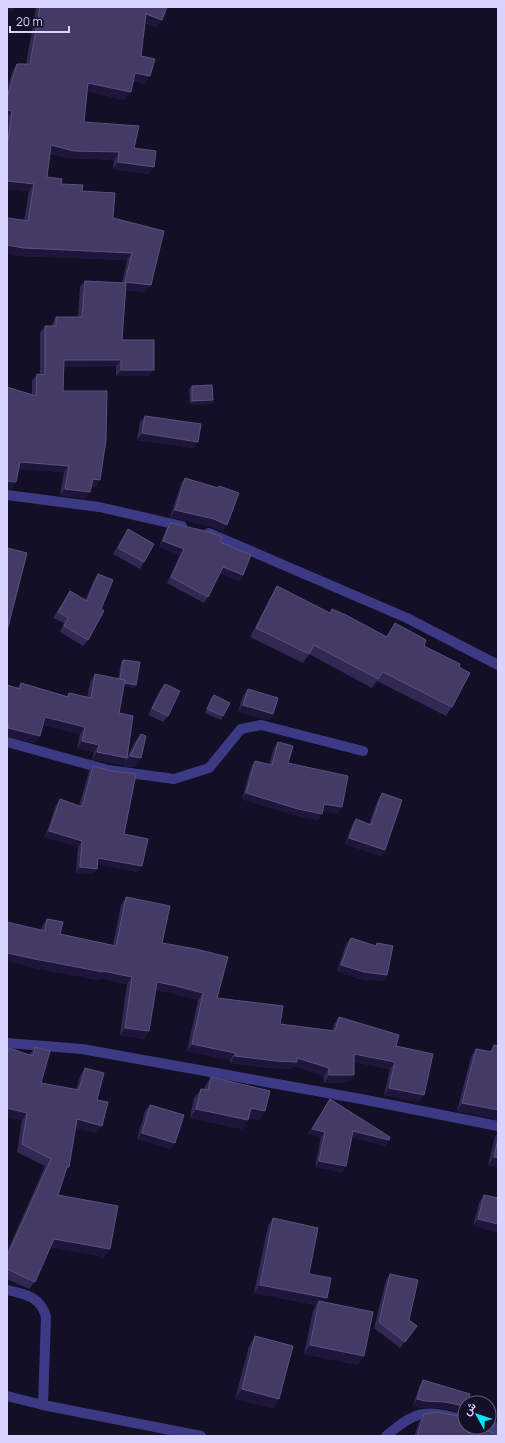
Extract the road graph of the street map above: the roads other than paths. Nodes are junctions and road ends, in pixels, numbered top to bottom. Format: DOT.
graph roads {
  1 [pos="7,495"];
  2 [pos="498,665"];
  3 [pos="7,742"];
  4 [pos="363,751"];
  5 [pos="7,1043"];
  6 [pos="498,1126"];
  7 [pos="7,1290"];
  8 [pos="7,1396"];
  9 [pos="43,1405"];
  10 [pos="457,1418"];
  11 [pos="201,1436"];
  12 [pos="386,1436"];
  1 -- 2 [label="street"];
  3 -- 4 [label="street"];
  5 -- 6 [label="street"];
  7 -- 9 [label="street"];
  8 -- 9 [label="street"];
  9 -- 11 [label="street"];
  10 -- 12 [label="street"];
}
